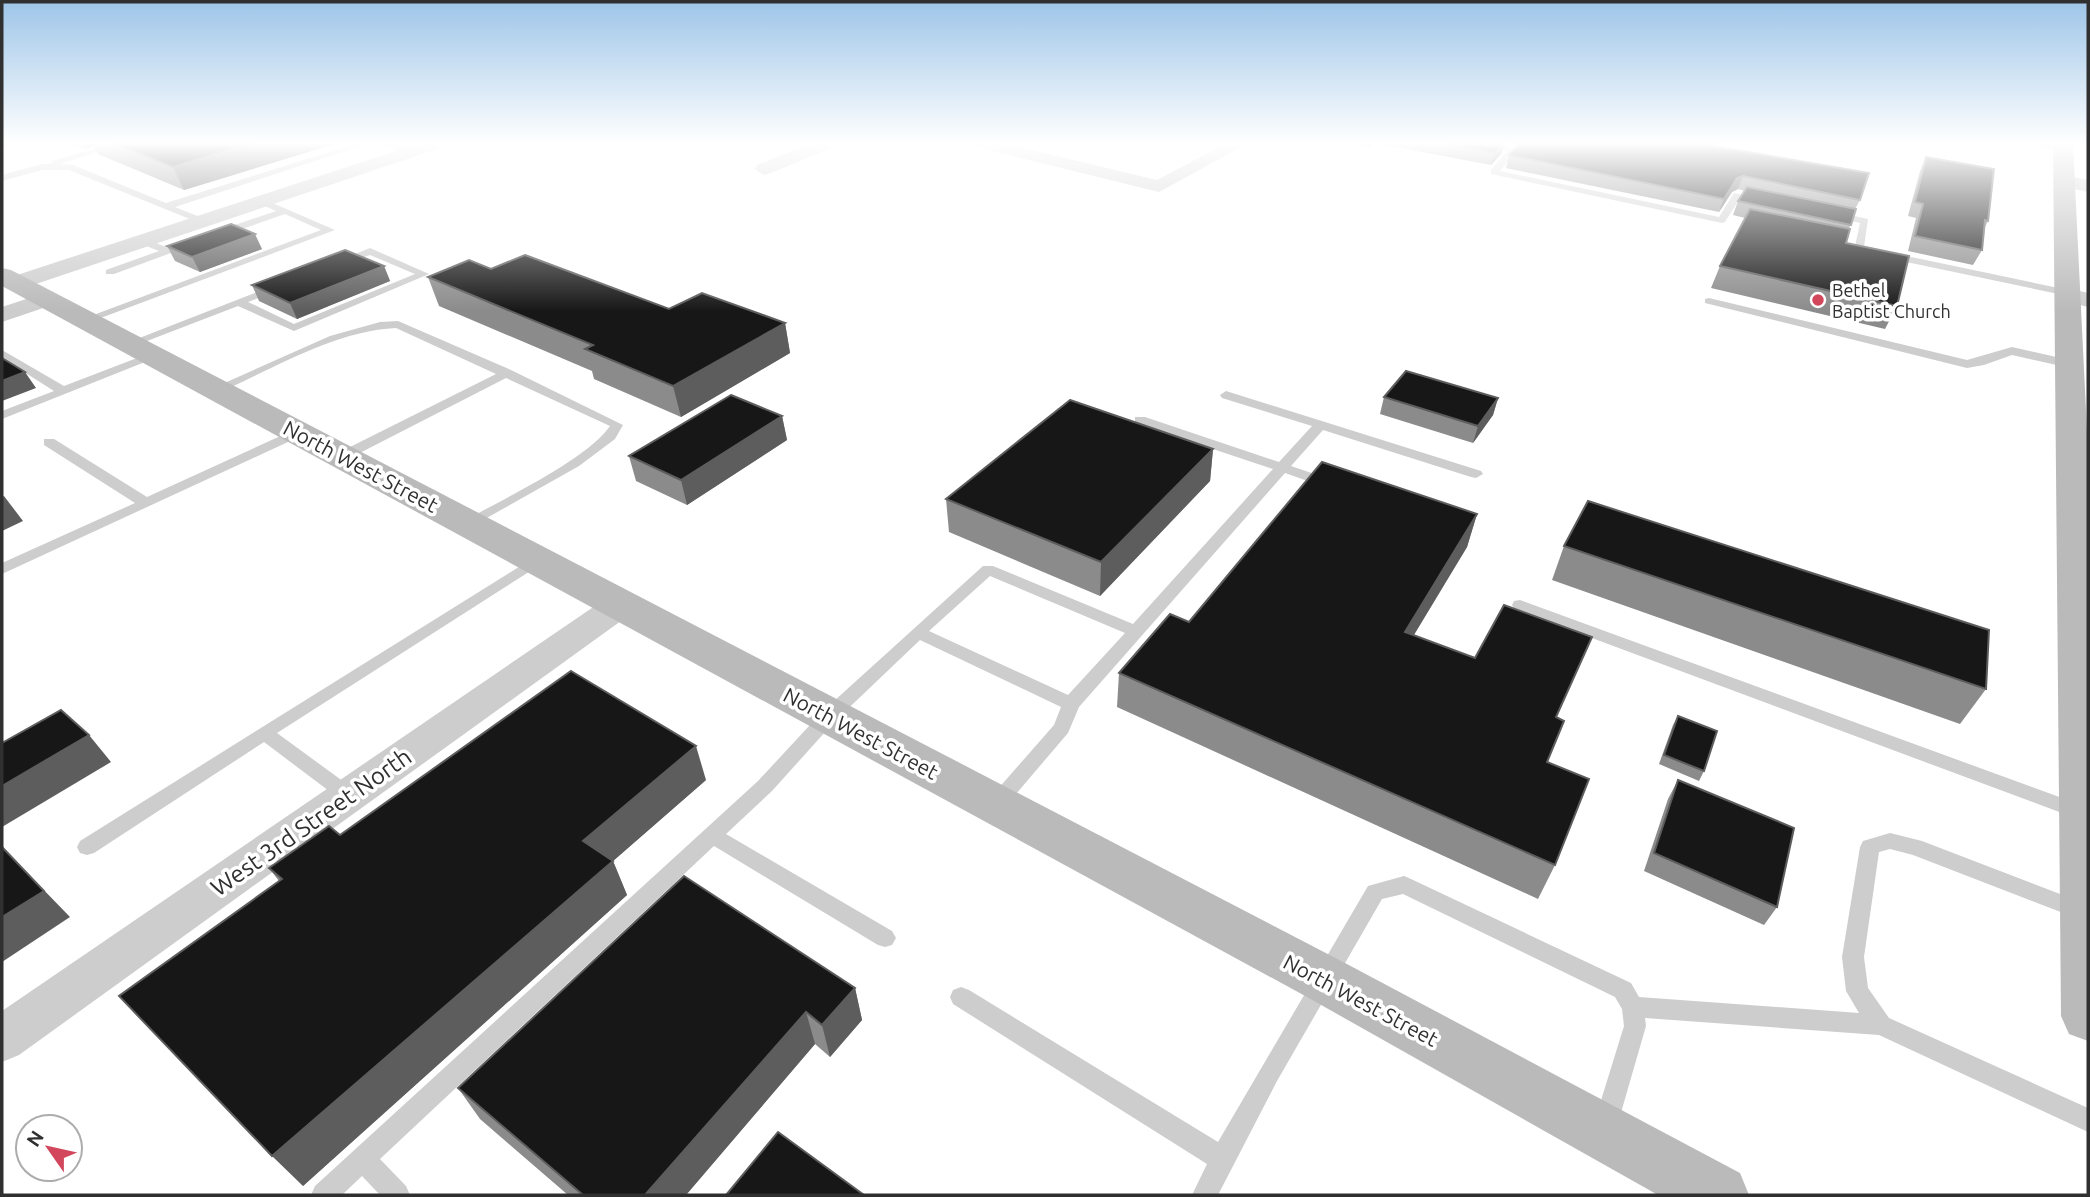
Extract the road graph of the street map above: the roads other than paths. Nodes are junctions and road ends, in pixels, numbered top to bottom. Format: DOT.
graph roads {
  1 [pos="152,200"];
  2 [pos="186,200"];
  3 [pos="264,200"];
  4 [pos="1626,200"];
  5 [pos="1734,200"];
  6 [pos="1760,200"];
  7 [pos="2069,200"];
  8 [pos="261,201"];
  9 [pos="1775,203"];
  10 [pos="167,206"];
  11 [pos="285,211"];
  12 [pos="1827,213"];
  13 [pos="1722,220"];
  14 [pos="202,221"];
  15 [pos="1736,223"];
  16 [pos="143,241"];
  17 [pos="1845,246"];
  18 [pos="1858,249"];
  19 [pos="168,251"];
  20 [pos="322,270"];
  21 [pos="110,272"];
  22 [pos="286,284"];
  23 [pos="16,293"];
  24 [pos="2075,296"];
  25 [pos="1709,301"];
  26 [pos="238,302"];
  27 [pos="86,320"];
  28 [pos="142,350"];
  29 [pos="2,353"];
  30 [pos="2070,364"];
  31 [pos="507,373"];
  32 [pos="217,389"];
  33 [pos="63,391"];
  34 [pos="1226,395"];
  35 [pos="2,415"];
  36 [pos="1140,420"];
  37 [pos="1320,425"];
  38 [pos="298,432"];
  39 [pos="49,442"];
  40 [pos="343,456"];
  41 [pos="1282,468"];
  42 [pos="1476,474"];
  43 [pos="1345,489"];
  44 [pos="146,503"];
  45 [pos="469,524"];
  46 [pos="2081,551"];
  47 [pos="538,560"];
  48 [pos="2,569"];
  49 [pos="620,605"];
  50 [pos="1520,605"];
  51 [pos="1136,631"];
  52 [pos="918,632"];
  53 [pos="1072,704"];
  54 [pos="829,716"];
  55 [pos="264,733"];
  56 [pos="348,796"];
  57 [pos="996,805"];
  58 [pos="2082,813"];
  59 [pos="712,835"];
  60 [pos="87,847"];
  61 [pos="2086,913"];
  62 [pos="885,938"];
  63 [pos="1326,980"];
  64 [pos="961,998"];
  65 [pos="1633,1007"];
  66 [pos="2088,1016"];
  67 [pos="1881,1025"];
  68 [pos="2,1039"];
  69 [pos="2088,1120"];
  70 [pos="1604,1132"];
  71 [pos="363,1159"];
  72 [pos="1222,1159"];
  73 [pos="324,1195"];
  74 [pos="397,1195"];
  75 [pos="1205,1195"];
  76 [pos="1718,1195"];
  1 -- 10 [label="lane"];
  2 -- 10 [label="lane"];
  3 -- 8 [label="street"];
  4 -- 13 [label="lane"];
  5 -- 13 [label="lane"];
  6 -- 9 [label="lane"];
  7 -- 24 [label="main road"];
  8 -- 11 [label="lane"];
  8 -- 14 [label="street"];
  10 -- 14 [label="lane"];
  11 -- 19 [label="lane"];
  11 -- 27 [label="lane"];
  12 -- 18 [label="lane"];
  13 -- 15 [label="lane"];
  14 -- 16 [label="street"];
  16 -- 19 [label="lane"];
  16 -- 23 [label="street"];
  17 -- 18 [label="lane"];
  18 -- 24 [label="lane"];
  19 -- 21 [label="lane"];
  20 -- 26 [label="lane"];
  22 -- 26 [label="lane"];
  23 -- 27 [label="main road, North West Street"];
  24 -- 30 [label="main road"];
  25 -- 30 [label="lane"];
  26 -- 28 [label="lane"];
  27 -- 28 [label="main road, North West Street"];
  28 -- 32 [label="main road, North West Street"];
  28 -- 33 [label="lane"];
  29 -- 33 [label="lane"];
  30 -- 46 [label="main road"];
  31 -- 32 [label="lane"];
  31 -- 40 [label="lane"];
  31 -- 45 [label="lane"];
  32 -- 38 [label="main road, North West Street"];
  33 -- 35 [label="lane"];
  34 -- 37 [label="lane"];
  36 -- 41 [label="lane"];
  37 -- 41 [label="lane"];
  37 -- 42 [label="lane"];
  38 -- 40 [label="main road, North West Street"];
  38 -- 44 [label="lane"];
  39 -- 44 [label="lane"];
  40 -- 45 [label="main road, North West Street"];
  41 -- 43 [label="lane"];
  41 -- 51 [label="lane"];
  44 -- 48 [label="lane"];
  45 -- 47 [label="main road, North West Street"];
  46 -- 58 [label="main road"];
  47 -- 49 [label="main road, North West Street"];
  47 -- 55 [label="lane"];
  49 -- 54 [label="main road, North West Street"];
  49 -- 56 [label="street, West 3rd Street North"];
  50 -- 58 [label="lane"];
  51 -- 52 [label="lane"];
  51 -- 53 [label="lane"];
  52 -- 53 [label="lane"];
  52 -- 54 [label="lane"];
  53 -- 57 [label="lane"];
  54 -- 57 [label="main road, North West Street"];
  54 -- 59 [label="lane"];
  55 -- 56 [label="lane"];
  55 -- 60 [label="lane"];
  56 -- 68 [label="street, West 3rd Street North"];
  57 -- 63 [label="main road, North West Street"];
  58 -- 61 [label="main road"];
  59 -- 62 [label="lane"];
  59 -- 71 [label="lane"];
  61 -- 66 [label="main road"];
  61 -- 67 [label="lane"];
  63 -- 65 [label="lane"];
  63 -- 70 [label="main road, North West Street"];
  63 -- 72 [label="lane"];
  64 -- 72 [label="lane"];
  65 -- 67 [label="lane"];
  65 -- 70 [label="lane"];
  67 -- 69 [label="lane"];
  70 -- 76 [label="main road, North West Street"];
  71 -- 73 [label="lane"];
  71 -- 74 [label="lane"];
  72 -- 75 [label="lane"];
}
